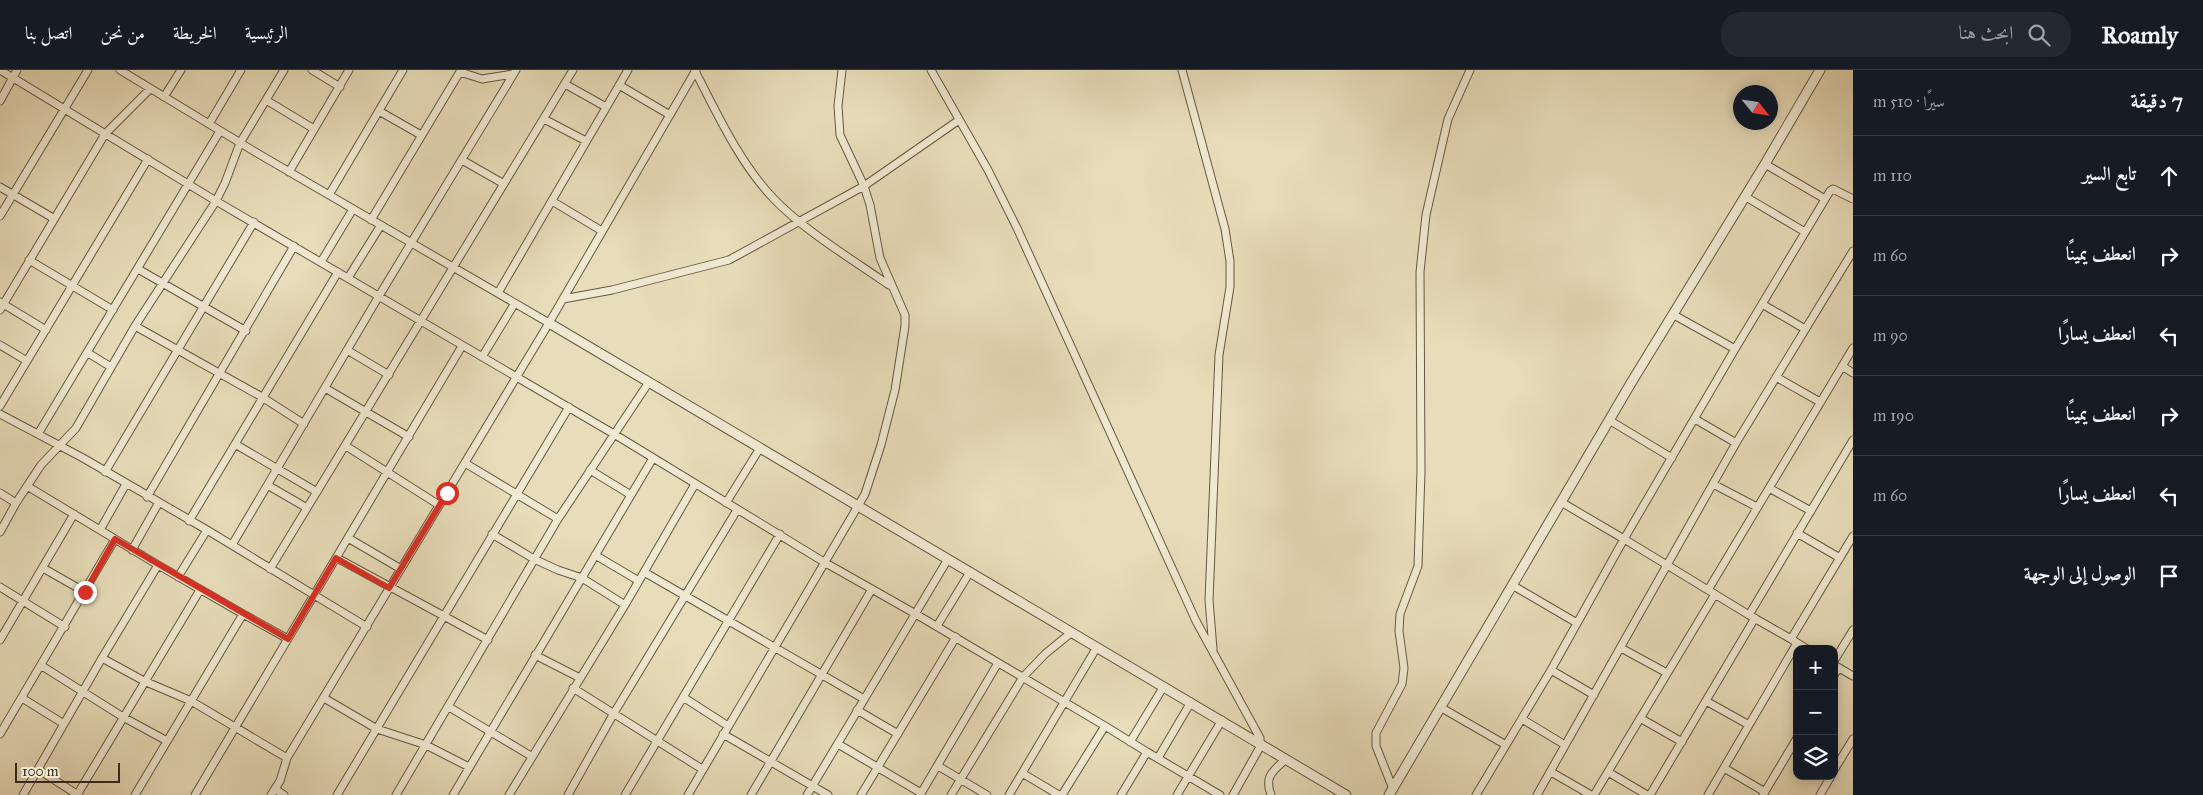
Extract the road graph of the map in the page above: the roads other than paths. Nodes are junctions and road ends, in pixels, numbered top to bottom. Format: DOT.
graph roads {
  1 [pos="0,70"];
  2 [pos="17,70"];
  3 [pos="88,70"];
  4 [pos="181,70"];
  5 [pos="241,70"];
  6 [pos="284,70"];
  7 [pos="312,70"];
  8 [pos="350,70"];
  9 [pos="404,70"];
  10 [pos="573,70"];
  11 [pos="628,70"];
  12 [pos="842,70"];
  13 [pos="931,70"];
  14 [pos="1182,70"];
  15 [pos="1470,70"];
  16 [pos="1820,70"];
  17 [pos="124,71"];
  18 [pos="460,71"];
  19 [pos="695,71"];
  20 [pos="515,72"];
  21 [pos="13,78"];
  22 [pos="565,84"];
  23 [pos="619,85"];
  24 [pos="340,87"];
  25 [pos="150,89"];
  26 [pos="164,97"];
  27 [pos="266,100"];
  28 [pos="0,101"];
  29 [pos="606,107"];
  30 [pos="64,109"];
  31 [pos="379,111"];
  32 [pos="670,115"];
  33 [pos="544,119"];
  34 [pos="959,120"];
  35 [pos="209,124"];
  36 [pos="314,129"];
  37 [pos="220,131"];
  38 [pos="105,134"];
  39 [pos="421,136"];
  40 [pos="586,141"];
  41 [pos="240,143"];
  42 [pos="148,159"];
  43 [pos="462,160"];
  44 [pos="1765,164"];
  45 [pos="289,172"];
  46 [pos="188,183"];
  47 [pos="504,184"];
  48 [pos="864,186"];
  49 [pos="0,187"];
  50 [pos="13,194"];
  51 [pos="329,196"];
  52 [pos="1746,196"];
  53 [pos="1853,199"];
  54 [pos="1825,200"];
  55 [pos="216,201"];
  56 [pos="552,201"];
  57 [pos="353,210"];
  58 [pos="0,215"];
  59 [pos="53,218"];
  60 [pos="371,220"];
  61 [pos="254,222"];
  62 [pos="801,222"];
  63 [pos="380,225"];
  64 [pos="602,231"];
  65 [pos="1805,232"];
  66 [pos="411,243"];
  67 [pos="294,246"];
  68 [pos="1853,251"];
  69 [pos="29,260"];
  70 [pos="1850,261"];
  71 [pos="321,262"];
  72 [pos="454,268"];
  73 [pos="138,269"];
  74 [pos="338,272"];
  75 [pos="348,278"];
  76 [pos="162,283"];
  77 [pos="72,285"];
  78 [pos="890,285"];
  79 [pos="498,293"];
  80 [pos="379,296"];
  81 [pos="563,299"];
  82 [pos="515,303"];
  83 [pos="1762,304"];
  84 [pos="1,306"];
  85 [pos="203,307"];
  86 [pos="113,310"];
  87 [pos="1674,315"];
  88 [pos="422,321"];
  89 [pos="549,323"];
  90 [pos="135,326"];
  91 [pos="1805,329"];
  92 [pos="46,330"];
  93 [pos="246,331"];
  94 [pos="0,345"];
  95 [pos="462,346"];
  96 [pos="1853,348"];
  97 [pos="1735,349"];
  98 [pos="178,350"];
  99 [pos="347,350"];
  100 [pos="88,353"];
  101 [pos="482,357"];
  102 [pos="27,361"];
  103 [pos="1842,366"];
  104 [pos="111,367"];
  105 [pos="1853,372"];
  106 [pos="220,374"];
  107 [pos="389,375"];
  108 [pos="516,377"];
  109 [pos="1776,377"];
  110 [pos="649,382"];
  111 [pos="326,388"];
  112 [pos="262,398"];
  113 [pos="1820,402"];
  114 [pos="0,406"];
  115 [pos="569,408"];
  116 [pos="367,412"];
  117 [pos="0,414"];
  118 [pos="1695,419"];
  119 [pos="1609,420"];
  120 [pos="304,424"];
  121 [pos="38,434"];
  122 [pos="614,434"];
  123 [pos="409,437"];
  124 [pos="1853,440"];
  125 [pos="1736,443"];
  126 [pos="235,444"];
  127 [pos="59,446"];
  128 [pos="346,446"];
  129 [pos="760,448"];
  130 [pos="653,458"];
  131 [pos="1672,458"];
  132 [pos="465,463"];
  133 [pos="278,469"];
  134 [pos="590,470"];
  135 [pos="105,472"];
  136 [pos="388,472"];
  137 [pos="126,484"];
  138 [pos="695,484"];
  139 [pos="1713,484"];
  140 [pos="27,486"];
  141 [pos="268,486"];
  142 [pos="1769,488"];
  143 [pos="317,492"];
  144 [pos="0,493"];
  145 [pos="516,494"];
  146 [pos="631,495"];
  147 [pos="146,497"];
  148 [pos="1561,502"];
  149 [pos="16,503"];
  150 [pos="726,503"];
  151 [pos="158,504"];
  152 [pos="440,505"];
  153 [pos="858,506"];
  154 [pos="1757,507"];
  155 [pos="307,508"];
  156 [pos="737,510"];
  157 [pos="1810,511"];
  158 [pos="74,514"];
  159 [pos="558,519"];
  160 [pos="189,521"];
  161 [pos="100,530"];
  162 [pos="206,530"];
  163 [pos="0,532"];
  164 [pos="1797,532"];
  165 [pos="492,534"];
  166 [pos="780,534"];
  167 [pos="1853,536"];
  168 [pos="348,538"];
  169 [pos="115,539"];
  170 [pos="1624,539"];
  171 [pos="232,545"];
  172 [pos="132,550"];
  173 [pos="595,555"];
  174 [pos="336,558"];
  175 [pos="1840,558"];
  176 [pos="534,559"];
  177 [pos="948,559"];
  178 [pos="824,562"];
  179 [pos="158,565"];
  180 [pos="1667,565"];
  181 [pos="43,568"];
  182 [pos="270,569"];
  183 [pos="401,569"];
  184 [pos="644,572"];
  185 [pos="970,572"];
  186 [pos="178,577"];
  187 [pos="582,578"];
  188 [pos="639,581"];
  189 [pos="1512,585"];
  190 [pos="0,587"];
  191 [pos="389,588"];
  192 [pos="872,589"];
  193 [pos="200,590"];
  194 [pos="1708,590"];
  195 [pos="85,592"];
  196 [pos="1715,594"];
  197 [pos="685,595"];
  198 [pos="314,596"];
  199 [pos="24,601"];
  200 [pos="625,605"];
  201 [pos="914,612"];
  202 [pos="243,614"];
  203 [pos="444,615"];
  204 [pos="1752,616"];
  205 [pos="729,620"];
  206 [pos="1577,623"];
  207 [pos="366,626"];
  208 [pos="938,626"];
  209 [pos="64,627"];
  210 [pos="1853,630"];
  211 [pos="1072,632"];
  212 [pos="956,637"];
  213 [pos="288,639"];
  214 [pos="0,640"];
  215 [pos="488,640"];
  216 [pos="1794,641"];
  217 [pos="1800,645"];
  218 [pos="775,646"];
  219 [pos="1097,647"];
  220 [pos="1622,648"];
  221 [pos="1214,652"];
  222 [pos="1838,654"];
  223 [pos="535,655"];
  224 [pos="102,658"];
  225 [pos="998,663"];
  226 [pos="42,666"];
  227 [pos="1838,668"];
  228 [pos="1551,670"];
  229 [pos="822,673"];
  230 [pos="1666,673"];
  231 [pos="1853,676"];
  232 [pos="1023,677"];
  233 [pos="580,678"];
  234 [pos="144,681"];
  235 [pos="1164,686"];
  236 [pos="574,688"];
  237 [pos="82,691"];
  238 [pos="1594,695"];
  239 [pos="683,697"];
  240 [pos="22,698"];
  241 [pos="324,698"];
  242 [pos="864,700"];
  243 [pos="1706,700"];
  244 [pos="191,701"];
  245 [pos="1065,702"];
  246 [pos="1191,702"];
  247 [pos="449,707"];
  248 [pos="1440,707"];
  249 [pos="857,710"];
  250 [pos="614,713"];
  251 [pos="123,717"];
  252 [pos="1640,718"];
  253 [pos="1522,719"];
  254 [pos="1222,720"];
  255 [pos="64,724"];
  256 [pos="235,726"];
  257 [pos="728,726"];
  258 [pos="1105,726"];
  259 [pos="1749,726"];
  260 [pos="376,729"];
  261 [pos="490,732"];
  262 [pos="0,734"];
  263 [pos="723,734"];
  264 [pos="898,734"];
  265 [pos="1853,739"];
  266 [pos="657,740"];
  267 [pos="167,741"];
  268 [pos="1130,742"];
  269 [pos="1682,742"];
  270 [pos="838,744"];
  271 [pos="1260,744"];
  272 [pos="1793,744"];
  273 [pos="1506,745"];
  274 [pos="1566,745"];
  275 [pos="426,746"];
  276 [pos="1789,751"];
  277 [pos="1147,752"];
  278 [pos="1793,753"];
  279 [pos="532,756"];
  280 [pos="287,758"];
  281 [pos="1158,758"];
  282 [pos="1286,759"];
  283 [pos="770,761"];
  284 [pos="1838,763"];
  285 [pos="938,766"];
  286 [pos="469,767"];
  287 [pos="878,767"];
  288 [pos="1724,768"];
  289 [pos="702,769"];
  290 [pos="39,770"];
  291 [pos="1550,772"];
  292 [pos="1608,772"];
  293 [pos="1022,773"];
  294 [pos="1188,777"];
  295 [pos="960,779"];
  296 [pos="1829,780"];
  297 [pos="813,786"];
  298 [pos="273,792"];
  299 [pos="1391,792"];
  300 [pos="921,794"];
  301 [pos="1764,794"];
  302 [pos="22,795"];
  303 [pos="77,795"];
  304 [pos="135,795"];
  305 [pos="195,795"];
  306 [pos="284,795"];
  307 [pos="337,795"];
  308 [pos="396,795"];
  309 [pos="453,795"];
  310 [pos="509,795"];
  311 [pos="568,795"];
  312 [pos="625,795"];
  313 [pos="688,795"];
  314 [pos="751,795"];
  315 [pos="807,795"];
  316 [pos="828,795"];
  317 [pos="862,795"];
  318 [pos="950,795"];
  319 [pos="987,795"];
  320 [pos="1009,795"];
  321 [pos="1061,795"];
  322 [pos="1121,795"];
  323 [pos="1177,795"];
  324 [pos="1220,795"];
  325 [pos="1233,795"];
  326 [pos="1271,795"];
  327 [pos="1346,795"];
  328 [pos="1476,795"];
  329 [pos="1537,795"];
  330 [pos="1592,795"];
  331 [pos="1649,795"];
  332 [pos="1708,795"];
  333 [pos="1820,795"];
  1 -- 21 [label="street"];
  2 -- 21 [label="street"];
  3 -- 30 [label="street"];
  4 -- 26 [label="street"];
  5 -- 35 [label="street"];
  6 -- 27 [label="street"];
  7 -- 24 [label="street"];
  8 -- 24 [label="street"];
  9 -- 31 [label="street"];
  10 -- 22 [label="street"];
  11 -- 23 [label="street"];
  12 -- 48 [label="street"];
  13 -- 34 [label="street"];
  14 -- 221 [label="street"];
  15 -- 299 [label="street"];
  16 -- 44 [label="street"];
  17 -- 25 [label="street"];
  18 -- 20 [label="street"];
  18 -- 39 [label="street"];
  19 -- 32 [label="street"];
  19 -- 62 [label="street"];
  20 -- 43 [label="street"];
  21 -- 28 [label="street"];
  21 -- 30 [label="street"];
  22 -- 29 [label="street"];
  22 -- 33 [label="street"];
  23 -- 29 [label="street"];
  23 -- 32 [label="street"];
  24 -- 36 [label="street"];
  25 -- 26 [label="street"];
  25 -- 38 [label="street"];
  26 -- 35 [label="street"];
  27 -- 36 [label="street"];
  27 -- 41 [label="street"];
  29 -- 40 [label="street"];
  30 -- 38 [label="street"];
  30 -- 50 [label="street"];
  31 -- 39 [label="street"];
  31 -- 51 [label="street"];
  32 -- 64 [label="street"];
  33 -- 40 [label="street"];
  33 -- 47 [label="street"];
  34 -- 48 [label="street"];
  34 -- 221 [label="street"];
  35 -- 37 [label="street"];
  36 -- 45 [label="street"];
  37 -- 41 [label="street"];
  37 -- 46 [label="street"];
  38 -- 42 [label="street"];
  38 -- 59 [label="street"];
  39 -- 60 [label="street"];
  40 -- 56 [label="street"];
  41 -- 45 [label="street"];
  41 -- 55 [label="street"];
  42 -- 46 [label="street"];
  42 -- 77 [label="street"];
  43 -- 47 [label="street"];
  43 -- 66 [label="street"];
  44 -- 52 [label="street"];
  44 -- 54 [label="street"];
  45 -- 51 [label="street"];
  46 -- 55 [label="street"];
  46 -- 73 [label="street"];
  47 -- 72 [label="street"];
  48 -- 62 [label="street"];
  48 -- 78 [label="street"];
  49 -- 50 [label="street"];
  50 -- 58 [label="street"];
  50 -- 59 [label="street"];
  51 -- 57 [label="street"];
  52 -- 65 [label="street"];
  52 -- 87 [label="street"];
  53 -- 54 [label="street"];
  54 -- 65 [label="street"];
  55 -- 61 [label="street"];
  55 -- 76 [label="street"];
  56 -- 64 [label="street"];
  56 -- 79 [label="street"];
  57 -- 60 [label="street"];
  57 -- 71 [label="street"];
  59 -- 69 [label="street"];
  60 -- 63 [label="street"];
  61 -- 67 [label="street"];
  61 -- 85 [label="street"];
  62 -- 78 [label="street"];
  62 -- 81 [label="street"];
  63 -- 66 [label="street"];
  63 -- 75 [label="street"];
  64 -- 81 [label="street"];
  65 -- 83 [label="street"];
  66 -- 72 [label="street"];
  66 -- 80 [label="street"];
  67 -- 71 [label="street"];
  67 -- 93 [label="street"];
  68 -- 70 [label="street"];
  69 -- 77 [label="street"];
  69 -- 84 [label="street"];
  70 -- 91 [label="street"];
  71 -- 74 [label="street"];
  72 -- 79 [label="street"];
  72 -- 88 [label="street"];
  73 -- 76 [label="street"];
  73 -- 86 [label="street"];
  74 -- 75 [label="street"];
  74 -- 112 [label="street"];
  75 -- 80 [label="street"];
  76 -- 85 [label="street"];
  76 -- 90 [label="street"];
  77 -- 86 [label="street"];
  77 -- 92 [label="street"];
  78 -- 153 [label="street"];
  79 -- 82 [label="street"];
  80 -- 88 [label="street"];
  80 -- 99 [label="street"];
  81 -- 89 [label="street"];
  82 -- 89 [label="street"];
  82 -- 101 [label="street"];
  83 -- 91 [label="street"];
  83 -- 97 [label="street"];
  84 -- 92 [label="street"];
  85 -- 93 [label="street"];
  85 -- 98 [label="street"];
  86 -- 100 [label="street"];
  87 -- 97 [label="street"];
  87 -- 119 [label="street"];
  88 -- 95 [label="street"];
  88 -- 107 [label="street"];
  89 -- 108 [label="street"];
  89 -- 110 [label="street"];
  90 -- 98 [label="street"];
  90 -- 104 [label="street"];
  91 -- 109 [label="street"];
  92 -- 102 [label="street"];
  93 -- 106 [label="street"];
  94 -- 102 [label="street"];
  95 -- 101 [label="street"];
  95 -- 123 [label="street"];
  96 -- 103 [label="street"];
  97 -- 118 [label="street"];
  98 -- 106 [label="street"];
  98 -- 135 [label="street"];
  99 -- 107 [label="street"];
  99 -- 111 [label="street"];
  100 -- 104 [label="street"];
  100 -- 121 [label="street"];
  101 -- 108 [label="street"];
  102 -- 114 [label="street"];
  103 -- 105 [label="street"];
  103 -- 113 [label="street"];
  104 -- 127 [label="street"];
  106 -- 112 [label="street"];
  106 -- 147 [label="street"];
  107 -- 116 [label="street"];
  108 -- 115 [label="street"];
  108 -- 132 [label="street"];
  109 -- 113 [label="street"];
  109 -- 125 [label="street"];
  110 -- 122 [label="street"];
  110 -- 129 [label="street"];
  111 -- 116 [label="street"];
  111 -- 120 [label="street"];
  112 -- 120 [label="street"];
  112 -- 126 [label="street"];
  113 -- 142 [label="street"];
  115 -- 122 [label="street"];
  115 -- 145 [label="street"];
  116 -- 123 [label="street"];
  116 -- 128 [label="street"];
  117 -- 121 [label="street"];
  118 -- 125 [label="street"];
  118 -- 131 [label="street"];
  119 -- 131 [label="street"];
  119 -- 148 [label="street"];
  120 -- 133 [label="street"];
  121 -- 127 [label="street"];
  122 -- 130 [label="street"];
  122 -- 134 [label="street"];
  123 -- 136 [label="street"];
  124 -- 157 [label="street"];
  125 -- 139 [label="street"];
  126 -- 133 [label="street"];
  126 -- 160 [label="street"];
  127 -- 135 [label="street"];
  127 -- 140 [label="street"];
  128 -- 136 [label="street"];
  128 -- 143 [label="street"];
  129 -- 150 [label="street"];
  129 -- 153 [label="street"];
  130 -- 138 [label="street"];
  130 -- 146 [label="street"];
  131 -- 170 [label="street"];
  132 -- 145 [label="street"];
  132 -- 152 [label="street"];
  133 -- 141 [label="street"];
  133 -- 143 [label="street"];
  134 -- 146 [label="street"];
  134 -- 159 [label="street"];
  135 -- 137 [label="street"];
  136 -- 152 [label="street"];
  136 -- 168 [label="street"];
  137 -- 147 [label="street"];
  137 -- 161 [label="street"];
  138 -- 150 [label="street"];
  138 -- 184 [label="street"];
  139 -- 154 [label="street"];
  139 -- 180 [label="street"];
  140 -- 149 [label="street"];
  140 -- 158 [label="street"];
  141 -- 155 [label="street"];
  141 -- 171 [label="street"];
  142 -- 154 [label="street"];
  142 -- 157 [label="street"];
  143 -- 155 [label="street"];
  144 -- 149 [label="street"];
  145 -- 159 [label="street"];
  145 -- 165 [label="street"];
  146 -- 173 [label="street"];
  147 -- 151 [label="street"];
  148 -- 170 [label="street"];
  148 -- 189 [label="street"];
  149 -- 163 [label="street"];
  150 -- 156 [label="street"];
  151 -- 160 [label="street"];
  151 -- 172 [label="street"];
  152 -- 183 [label="street"];
  153 -- 177 [label="street"];
  153 -- 178 [label="street"];
  154 -- 194 [label="street"];
  155 -- 182 [label="street"];
  156 -- 166 [label="street"];
  156 -- 197 [label="street"];
  157 -- 164 [label="street"];
  158 -- 161 [label="street"];
  158 -- 181 [label="street"];
  159 -- 176 [label="street"];
  160 -- 162 [label="street"];
  161 -- 169 [label="street"];
  162 -- 171 [label="street"];
  162 -- 186 [label="street"];
  164 -- 175 [label="street"];
  164 -- 204 [label="street"];
  165 -- 176 [label="street"];
  165 -- 203 [label="street"];
  166 -- 178 [label="street"];
  166 -- 205 [label="street"];
  167 -- 175 [label="street"];
  168 -- 174 [label="street"];
  168 -- 183 [label="street"];
  169 -- 172 [label="street"];
  169 -- 195 [label="street"];
  170 -- 180 [label="street"];
  170 -- 206 [label="street"];
  171 -- 182 [label="street"];
  172 -- 179 [label="street"];
  173 -- 187 [label="street"];
  173 -- 188 [label="street"];
  174 -- 191 [label="street"];
  174 -- 198 [label="street"];
  175 -- 216 [label="street"];
  176 -- 187 [label="street"];
  176 -- 215 [label="street"];
  177 -- 185 [label="street"];
  177 -- 201 [label="street"];
  178 -- 192 [label="street"];
  178 -- 218 [label="street"];
  179 -- 186 [label="street"];
  179 -- 224 [label="street"];
  180 -- 194 [label="street"];
  180 -- 220 [label="street"];
  181 -- 195 [label="street"];
  181 -- 199 [label="street"];
  182 -- 198 [label="street"];
  183 -- 191 [label="street"];
  184 -- 188 [label="street"];
  184 -- 197 [label="street"];
  185 -- 208 [label="street"];
  185 -- 211 [label="street"];
  186 -- 193 [label="street"];
  187 -- 200 [label="street"];
  187 -- 223 [label="street"];
  188 -- 200 [label="street"];
  189 -- 206 [label="street"];
  189 -- 248 [label="street"];
  190 -- 199 [label="street"];
  191 -- 203 [label="street"];
  191 -- 207 [label="street"];
  192 -- 201 [label="street"];
  192 -- 229 [label="street"];
  193 -- 202 [label="street"];
  193 -- 234 [label="street"];
  194 -- 196 [label="street"];
  195 -- 209 [label="street"];
  196 -- 204 [label="street"];
  196 -- 230 [label="street"];
  197 -- 205 [label="street"];
  197 -- 250 [label="street"];
  198 -- 207 [label="street"];
  198 -- 213 [label="street"];
  199 -- 209 [label="street"];
  199 -- 214 [label="street"];
  200 -- 233 [label="street"];
  201 -- 208 [label="street"];
  201 -- 242 [label="street"];
  202 -- 213 [label="street"];
  202 -- 244 [label="street"];
  203 -- 215 [label="street"];
  203 -- 260 [label="street"];
  204 -- 216 [label="street"];
  204 -- 243 [label="street"];
  205 -- 218 [label="street"];
  205 -- 239 [label="street"];
  206 -- 228 [label="street"];
  207 -- 241 [label="street"];
  208 -- 212 [label="street"];
  209 -- 226 [label="street"];
  210 -- 222 [label="street"];
  211 -- 219 [label="street"];
  211 -- 232 [label="street"];
  212 -- 225 [label="street"];
  212 -- 264 [label="street"];
  213 -- 256 [label="street"];
  215 -- 247 [label="street"];
  216 -- 217 [label="street"];
  216 -- 259 [label="street"];
  218 -- 229 [label="street"];
  218 -- 257 [label="street"];
  219 -- 235 [label="street"];
  219 -- 245 [label="street"];
  220 -- 230 [label="street"];
  220 -- 238 [label="street"];
  221 -- 271 [label="street"];
  223 -- 233 [label="street"];
  223 -- 261 [label="street"];
  224 -- 234 [label="street"];
  224 -- 237 [label="street"];
  225 -- 232 [label="street"];
  225 -- 285 [label="street"];
  226 -- 237 [label="street"];
  226 -- 240 [label="street"];
  227 -- 231 [label="street"];
  228 -- 238 [label="street"];
  228 -- 253 [label="street"];
  229 -- 242 [label="street"];
  229 -- 283 [label="street"];
  230 -- 252 [label="street"];
  232 -- 245 [label="street"];
  232 -- 295 [label="street"];
  233 -- 236 [label="street"];
  234 -- 244 [label="street"];
  234 -- 251 [label="street"];
  235 -- 246 [label="street"];
  235 -- 268 [label="street"];
  236 -- 250 [label="street"];
  236 -- 279 [label="street"];
  237 -- 251 [label="street"];
  237 -- 255 [label="street"];
  238 -- 274 [label="street"];
  239 -- 257 [label="street"];
  239 -- 266 [label="street"];
  240 -- 255 [label="street"];
  240 -- 262 [label="street"];
  241 -- 260 [label="street"];
  241 -- 280 [label="street"];
  242 -- 249 [label="street"];
  243 -- 259 [label="street"];
  243 -- 269 [label="street"];
  244 -- 256 [label="street"];
  244 -- 267 [label="street"];
  245 -- 258 [label="street"];
  245 -- 293 [label="street"];
  246 -- 254 [label="street"];
  246 -- 281 [label="street"];
  247 -- 261 [label="street"];
  247 -- 275 [label="street"];
  248 -- 273 [label="street"];
  248 -- 299 [label="street"];
  249 -- 264 [label="street"];
  249 -- 270 [label="street"];
  250 -- 266 [label="street"];
  250 -- 311 [label="street"];
  251 -- 267 [label="street"];
  251 -- 303 [label="street"];
  252 -- 269 [label="street"];
  252 -- 292 [label="street"];
  253 -- 273 [label="street"];
  253 -- 274 [label="street"];
  254 -- 271 [label="street"];
  254 -- 294 [label="street"];
  255 -- 290 [label="street"];
  256 -- 280 [label="street"];
  256 -- 305 [label="street"];
  257 -- 263 [label="street"];
  258 -- 268 [label="street"];
  258 -- 321 [label="street"];
  259 -- 288 [label="street"];
  260 -- 275 [label="street"];
  260 -- 307 [label="street"];
  261 -- 279 [label="street"];
  261 -- 286 [label="street"];
  263 -- 283 [label="street"];
  263 -- 289 [label="street"];
  264 -- 287 [label="street"];
  265 -- 284 [label="street"];
  266 -- 289 [label="street"];
  266 -- 312 [label="street"];
  267 -- 304 [label="street"];
  268 -- 277 [label="street"];
  269 -- 331 [label="street"];
  270 -- 287 [label="street"];
  270 -- 297 [label="street"];
  271 -- 282 [label="street"];
  271 -- 325 [label="street"];
  272 -- 276 [label="street"];
  273 -- 328 [label="street"];
  274 -- 291 [label="street"];
  275 -- 286 [label="street"];
  275 -- 308 [label="street"];
  276 -- 278 [label="street"];
  276 -- 301 [label="street"];
  277 -- 281 [label="street"];
  277 -- 322 [label="street"];
  279 -- 310 [label="street"];
  280 -- 298 [label="street"];
  281 -- 294 [label="street"];
  282 -- 326 [label="street"];
  282 -- 327 [label="street"];
  283 -- 297 [label="street"];
  283 -- 314 [label="street"];
  285 -- 295 [label="street"];
  285 -- 300 [label="street"];
  286 -- 309 [label="street"];
  287 -- 300 [label="street"];
  287 -- 317 [label="street"];
  288 -- 301 [label="street"];
  288 -- 332 [label="street"];
  289 -- 313 [label="street"];
  290 -- 302 [label="street"];
  290 -- 303 [label="street"];
  291 -- 329 [label="street"];
  291 -- 330 [label="street"];
  292 -- 330 [label="street"];
  292 -- 331 [label="street"];
  293 -- 320 [label="street"];
  293 -- 321 [label="street"];
  294 -- 323 [label="street"];
  294 -- 324 [label="street"];
  295 -- 318 [label="street"];
  295 -- 319 [label="street"];
  296 -- 333 [label="street"];
  297 -- 315 [label="street"];
  297 -- 316 [label="street"];
  298 -- 306 [label="street"];
}
